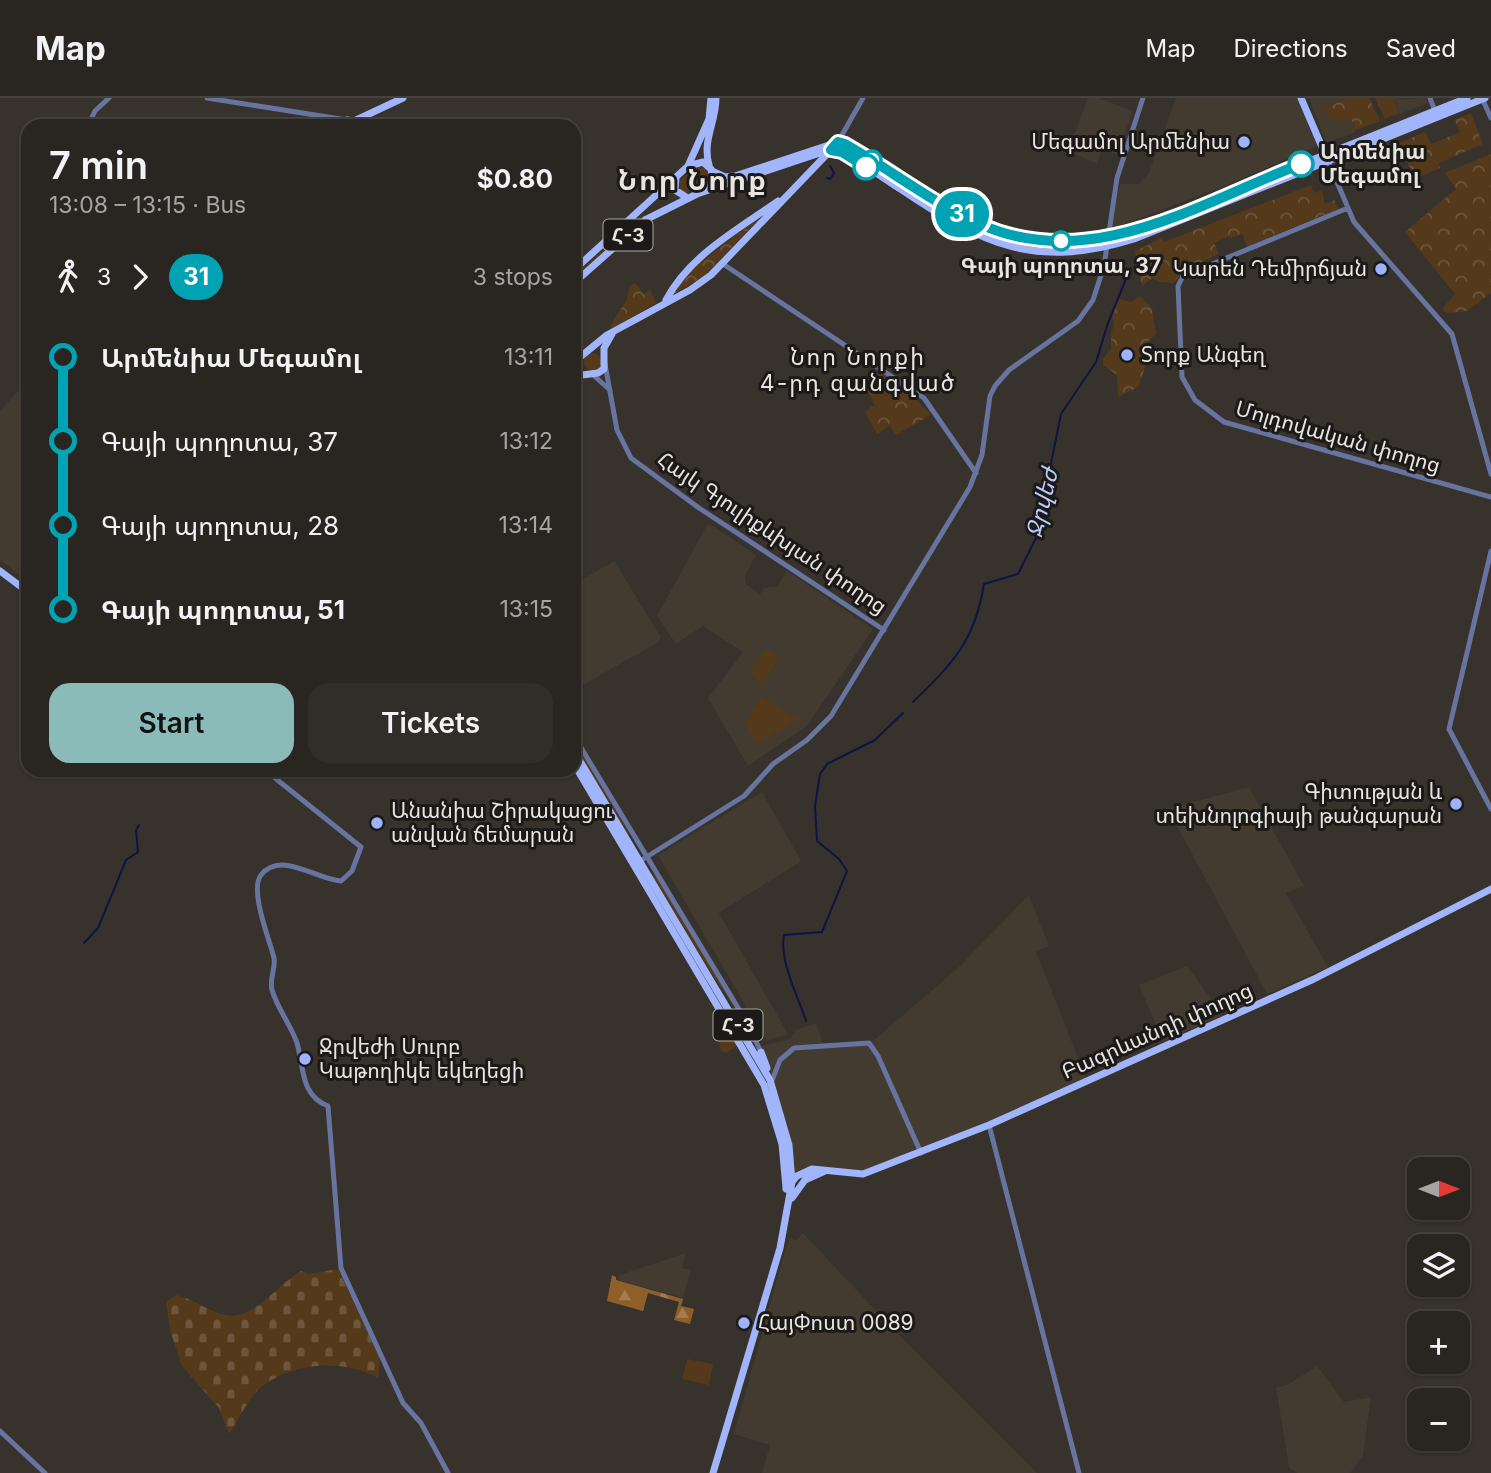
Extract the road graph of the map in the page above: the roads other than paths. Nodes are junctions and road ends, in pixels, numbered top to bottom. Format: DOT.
graph roads {
  1 [pos="109,98"];
  2 [pos="207,98"];
  3 [pos="403,98"];
  4 [pos="713,98"];
  5 [pos="863,98"];
  6 [pos="1143,98"];
  7 [pos="1301,98"];
  8 [pos="1430,98"];
  9 [pos="1467,98"];
  10 [pos="1483,98"];
  11 [pos="1435,111"];
  12 [pos="1491,118"];
  13 [pos="91,119"];
  14 [pos="333,119"];
  15 [pos="359,119"];
  16 [pos="838,142"];
  17 [pos="831,150"];
  18 [pos="1326,157"];
  19 [pos="688,166"];
  20 [pos="710,168"];
  21 [pos="676,178"];
  22 [pos="700,193"];
  23 [pos="788,194"];
  24 [pos="689,197"];
  25 [pos="1348,208"];
  26 [pos="1106,239"];
  27 [pos="1106,248"];
  28 [pos="581,264"];
  29 [pos="723,264"];
  30 [pos="581,277"];
  31 [pos="666,300"];
  32 [pos="614,332"];
  33 [pos="584,355"];
  34 [pos="581,357"];
  35 [pos="605,361"];
  36 [pos="591,374"];
  37 [pos="581,375"];
  38 [pos="610,390"];
  39 [pos="976,473"];
  40 [pos="1491,474"];
  41 [pos="1491,498"];
  42 [pos="1491,551"];
  43 [pos="0,571"];
  44 [pos="21,587"];
  45 [pos="884,630"];
  46 [pos="581,748"];
  47 [pos="581,764"];
  48 [pos="581,775"];
  49 [pos="273,777"];
  50 [pos="1491,809"];
  51 [pos="647,856"];
  52 [pos="636,863"];
  53 [pos="1491,889"];
  54 [pos="725,1003"];
  55 [pos="751,1034"];
  56 [pos="761,1052"];
  57 [pos="770,1081"];
  58 [pos="775,1104"];
  59 [pos="989,1125"];
  60 [pos="921,1153"];
  61 [pos="827,1171"];
  62 [pos="792,1182"];
  63 [pos="786,1189"];
  64 [pos="787,1202"];
  65 [pos="0,1431"];
  66 [pos="45,1473"];
  67 [pos="448,1473"];
  68 [pos="712,1473"];
  69 [pos="1079,1473"];
  1 -- 13 [label="street"];
  2 -- 14 [label="street"];
  3 -- 15 [label="main road"];
  4 -- 19 [label="main road"];
  4 -- 20 [label="main road"];
  5 -- 16 [label="street"];
  6 -- 26 [label="street"];
  7 -- 18 [label="main road"];
  8 -- 11 [label="street"];
  9 -- 11 [label="main road"];
  10 -- 12 [label="street"];
  10 -- 18 [label="main road"];
  11 -- 18 [label="main road"];
  16 -- 17 [label="main road"];
  16 -- 20 [label="main road"];
  16 -- 26 [label="main road"];
  17 -- 22 [label="main road"];
  17 -- 23 [label="main road"];
  17 -- 27 [label="main road"];
  18 -- 25 [label="street"];
  18 -- 26 [label="main road"];
  18 -- 27 [label="main road"];
  19 -- 20 [label="main road"];
  19 -- 21 [label="main road"];
  20 -- 22 [label="main road"];
  21 -- 24 [label="main road"];
  21 -- 28 [label="main road, Հ-3"];
  22 -- 24 [label="main road"];
  23 -- 29 [label="main road"];
  23 -- 31 [label="main road"];
  24 -- 30 [label="main road, Հ-3"];
  25 -- 40 [label="street"];
  25 -- 41 [label="street, Մոլդովական փողոց"];
  26 -- 27 [label="street"];
  27 -- 39 [label="street"];
  29 -- 31 [label="main road"];
  29 -- 39 [label="street"];
  31 -- 32 [label="main road"];
  32 -- 33 [label="main road"];
  32 -- 35 [label="main road"];
  33 -- 34 [label="main road"];
  33 -- 35 [label="main road"];
  33 -- 36 [label="main road"];
  35 -- 36 [label="main road"];
  35 -- 38 [label="street, Հայկ Գյուլիքևխյան փողոց"];
  36 -- 37 [label="main road"];
  36 -- 38 [label="street"];
  38 -- 45 [label="street, Հայկ Գյուլիքևխյան փողոց"];
  39 -- 45 [label="street"];
  42 -- 50 [label="street"];
  43 -- 44 [label="main road"];
  45 -- 51 [label="street"];
  46 -- 51 [label="street"];
  47 -- 52 [label="main road, Հ-3"];
  48 -- 52 [label="main road, Հ-3"];
  49 -- 67 [label="street"];
  51 -- 52 [label="street"];
  51 -- 55 [label="street"];
  52 -- 54 [label="main road, Հ-3"];
  52 -- 58 [label="main road, Հ-3"];
  53 -- 59 [label="main road, Բագրևանդի փողոց"];
  54 -- 55 [label="street"];
  54 -- 57 [label="main road, Հ-3"];
  55 -- 56 [label="street"];
  56 -- 57 [label="main road"];
  57 -- 58 [label="main road, Հ-3"];
  57 -- 60 [label="street"];
  58 -- 62 [label="main road, Հ-3"];
  58 -- 63 [label="main road, Հ-3"];
  59 -- 60 [label="main road, Բագրևանդի փողոց"];
  59 -- 69 [label="street"];
  60 -- 61 [label="main road, Բագրևանդի փողոց"];
  61 -- 62 [label="main road, Բագրևանդի փողոց"];
  61 -- 64 [label="main road"];
  62 -- 63 [label="main road, Բագրևանդի փողոց"];
  62 -- 64 [label="main road, Հ-3"];
  63 -- 64 [label="main road, Հ-3"];
  64 -- 68 [label="main road, Հ-3"];
  65 -- 66 [label="street"];
}
